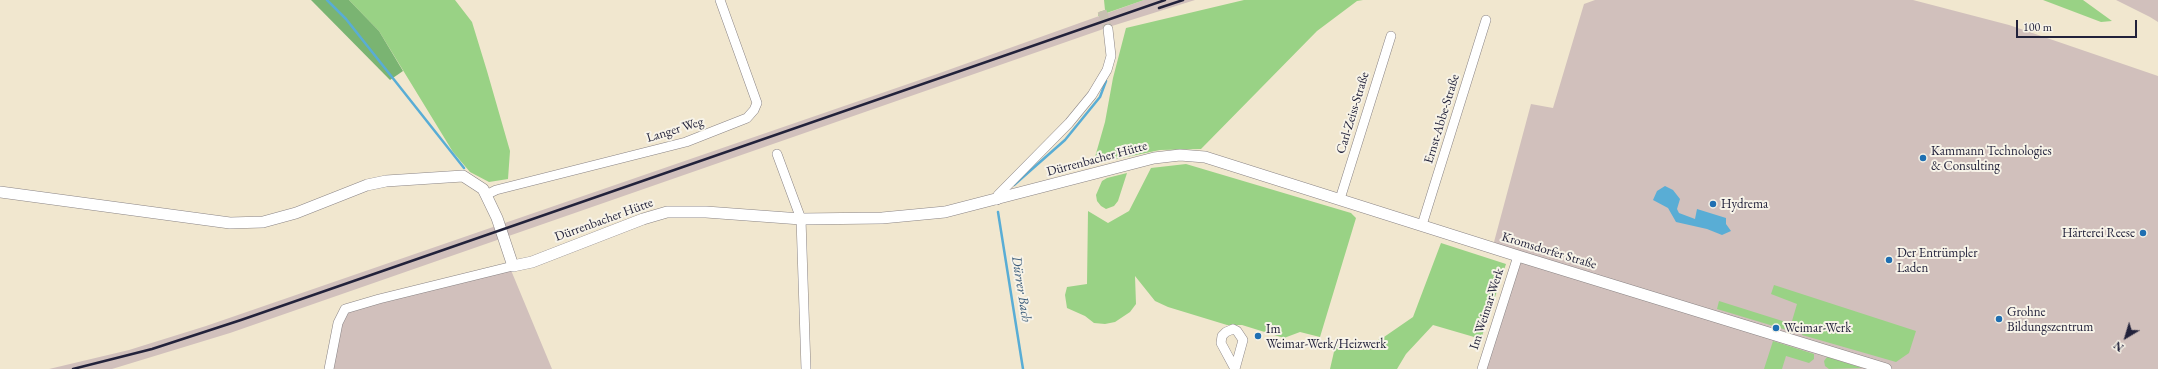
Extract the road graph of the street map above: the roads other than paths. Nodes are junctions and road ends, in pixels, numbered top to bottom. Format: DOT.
graph roads {
  1 [pos="720,0"];
  2 [pos="1486,20"];
  3 [pos="1108,29"];
  4 [pos="1391,36"];
  5 [pos="777,154"];
  6 [pos="1205,157"];
  7 [pos="0,192"];
  8 [pos="486,195"];
  9 [pos="1340,199"];
  10 [pos="997,200"];
  11 [pos="801,219"];
  12 [pos="1422,225"];
  13 [pos="1518,256"];
  14 [pos="514,266"];
  15 [pos="329,369"];
  16 [pos="806,369"];
  17 [pos="1482,369"];
  18 [pos="1886,369"];
  1 -- 8 [label="street, Langer Weg"];
  2 -- 12 [label="street, Ernst-Abbe-Straße"];
  3 -- 10 [label="street, Dürrenbacher Hütte"];
  4 -- 9 [label="street, Carl-Zeiss-Straße"];
  5 -- 11 [label="street"];
  6 -- 9 [label="street, Kromsdorfer Straße"];
  6 -- 10 [label="street, Dürrenbacher Hütte"];
  7 -- 8 [label="street"];
  8 -- 14 [label="street"];
  9 -- 12 [label="street, Kromsdorfer Straße"];
  10 -- 11 [label="street, Dürrenbacher Hütte"];
  11 -- 14 [label="street, Dürrenbacher Hütte"];
  11 -- 16 [label="street"];
  12 -- 13 [label="street, Kromsdorfer Straße"];
  13 -- 17 [label="street, Im Weimar-Werk"];
  13 -- 18 [label="street, Kromsdorfer Straße"];
  14 -- 15 [label="street, Dürrenbacher Hütte"];
}
